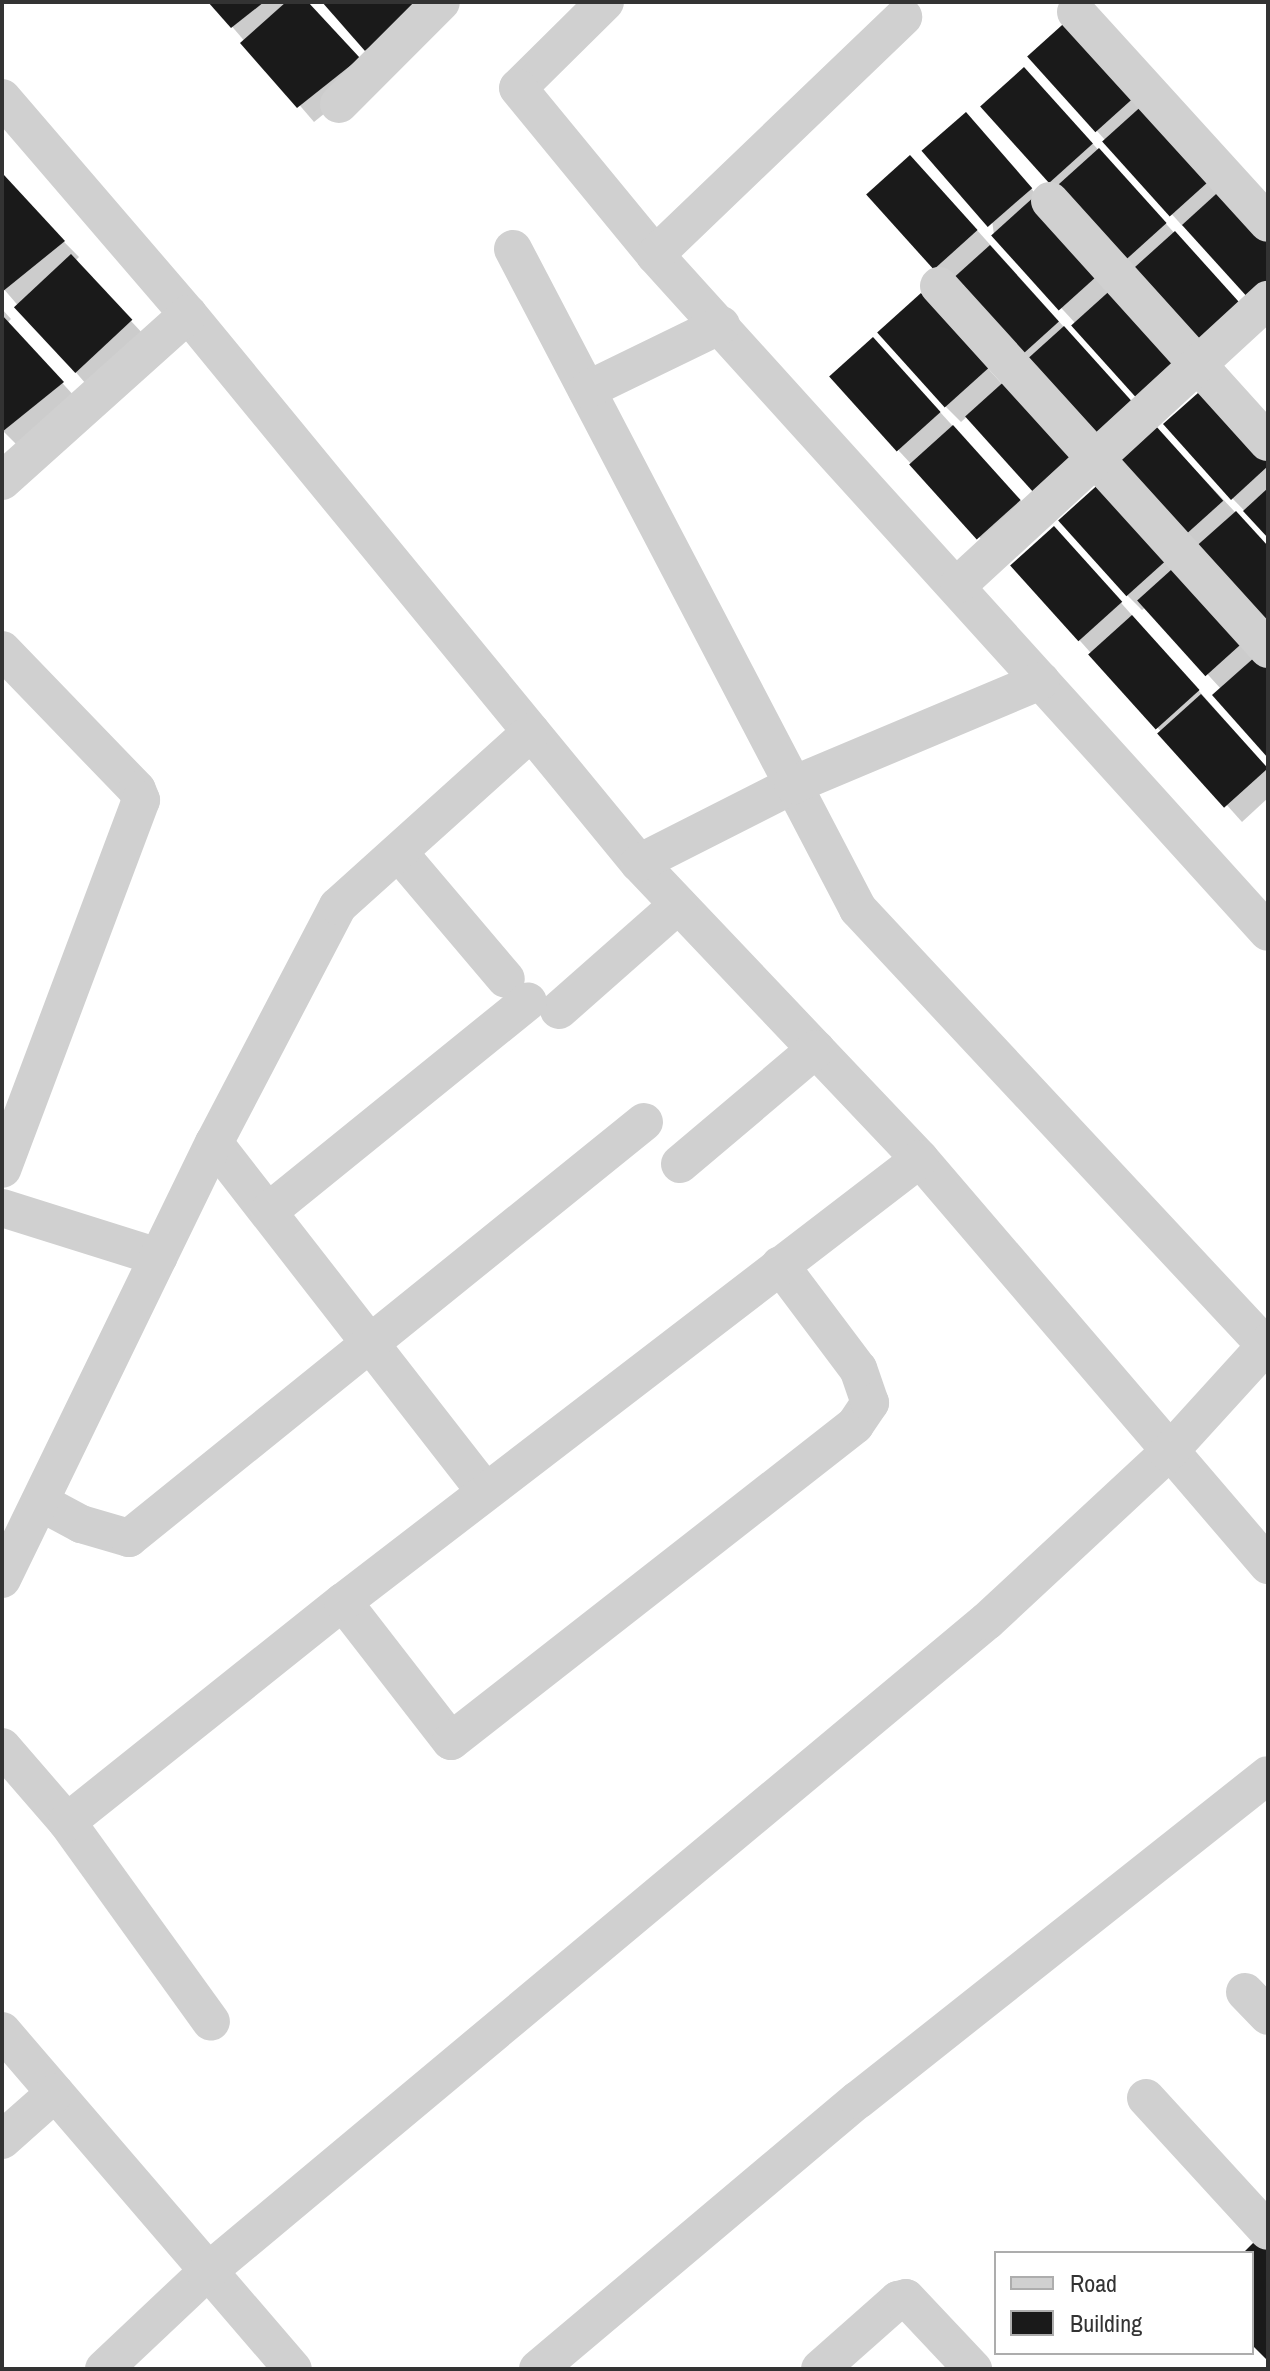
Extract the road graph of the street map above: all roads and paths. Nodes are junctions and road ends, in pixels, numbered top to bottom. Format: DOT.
graph roads {
  1 [pos="441,2"];
  2 [pos="605,2"];
  3 [pos="1076,12"];
  4 [pos="903,17"];
  5 [pos="339,104"];
  6 [pos="10,123"];
  7 [pos="1050,201"];
  8 [pos="1268,223"];
  9 [pos="513,249"];
  10 [pos="655,255"];
  11 [pos="939,286"];
  12 [pos="1268,300"];
  13 [pos="188,314"];
  14 [pos="721,325"];
  15 [pos="1198,365"];
  16 [pos="587,390"];
  17 [pos="1268,442"];
  18 [pos="1096,458"];
  19 [pos="2,481"];
  20 [pos="959,584"];
  21 [pos="1268,649"];
  22 [pos="2,650"];
  23 [pos="1041,681"];
  24 [pos="531,732"];
  25 [pos="793,785"];
  26 [pos="399,853"];
  27 [pos="639,863"];
  28 [pos="678,905"];
  29 [pos="1268,932"];
  30 [pos="531,997"];
  31 [pos="816,1049"];
  32 [pos="644,1122"];
  33 [pos="214,1143"];
  34 [pos="920,1159"];
  35 [pos="680,1164"];
  36 [pos="2,1169"];
  37 [pos="2,1208"];
  38 [pos="269,1211"];
  39 [pos="158,1257"];
  40 [pos="780,1265"];
  41 [pos="369,1344"];
  42 [pos="1267,1345"];
  43 [pos="1168,1453"];
  44 [pos="486,1492"];
  45 [pos="40,1502"];
  46 [pos="1268,1565"];
  47 [pos="2,1579"];
  48 [pos="343,1602"];
  49 [pos="4,1756"];
  50 [pos="1268,1775"];
  51 [pos="67,1822"];
  52 [pos="211,2022"];
  53 [pos="2,2031"];
  54 [pos="55,2093"];
  55 [pos="1146,2098"];
  56 [pos="2,2140"];
  57 [pos="1268,2231"];
  58 [pos="206,2273"];
  59 [pos="104,2369"];
  60 [pos="293,2369"];
  61 [pos="538,2369"];
  62 [pos="820,2369"];
  63 [pos="973,2369"];
  1 -- 5 [label="street"];
  2 -- 10 [label="street"];
  3 -- 8 [label="street"];
  4 -- 10 [label="street"];
  6 -- 13 [label="street"];
  7 -- 15 [label="street"];
  9 -- 16 [label="street"];
  10 -- 14 [label="street"];
  11 -- 18 [label="street"];
  12 -- 15 [label="street"];
  13 -- 19 [label="street"];
  13 -- 24 [label="street"];
  14 -- 16 [label="street"];
  14 -- 20 [label="street"];
  15 -- 17 [label="street"];
  15 -- 18 [label="street"];
  16 -- 25 [label="street"];
  18 -- 20 [label="street"];
  18 -- 21 [label="street"];
  20 -- 23 [label="street"];
  22 -- 36 [label="street"];
  23 -- 25 [label="street"];
  23 -- 29 [label="street"];
  24 -- 26 [label="street"];
  24 -- 27 [label="street"];
  25 -- 27 [label="street"];
  25 -- 42 [label="street"];
  26 -- 30 [label="street"];
  26 -- 33 [label="street"];
  27 -- 28 [label="street"];
  28 -- 30 [label="street"];
  28 -- 31 [label="street"];
  30 -- 38 [label="street"];
  31 -- 34 [label="street"];
  31 -- 35 [label="street"];
  32 -- 41 [label="street"];
  33 -- 38 [label="street"];
  33 -- 39 [label="street"];
  34 -- 40 [label="street"];
  34 -- 43 [label="street"];
  37 -- 39 [label="street"];
  38 -- 41 [label="street"];
  39 -- 45 [label="street"];
  40 -- 44 [label="street"];
  40 -- 48 [label="street"];
  41 -- 44 [label="street"];
  41 -- 45 [label="street"];
  42 -- 43 [label="street"];
  43 -- 46 [label="street"];
  43 -- 58 [label="street"];
  44 -- 48 [label="street"];
  45 -- 47 [label="street"];
  48 -- 51 [label="street"];
  49 -- 51 [label="street"];
  50 -- 61 [label="street"];
  51 -- 52 [label="street"];
  53 -- 54 [label="street"];
  54 -- 56 [label="street"];
  54 -- 58 [label="street"];
  55 -- 57 [label="street"];
  58 -- 59 [label="street"];
  58 -- 60 [label="street"];
  62 -- 63 [label="street"];
}
